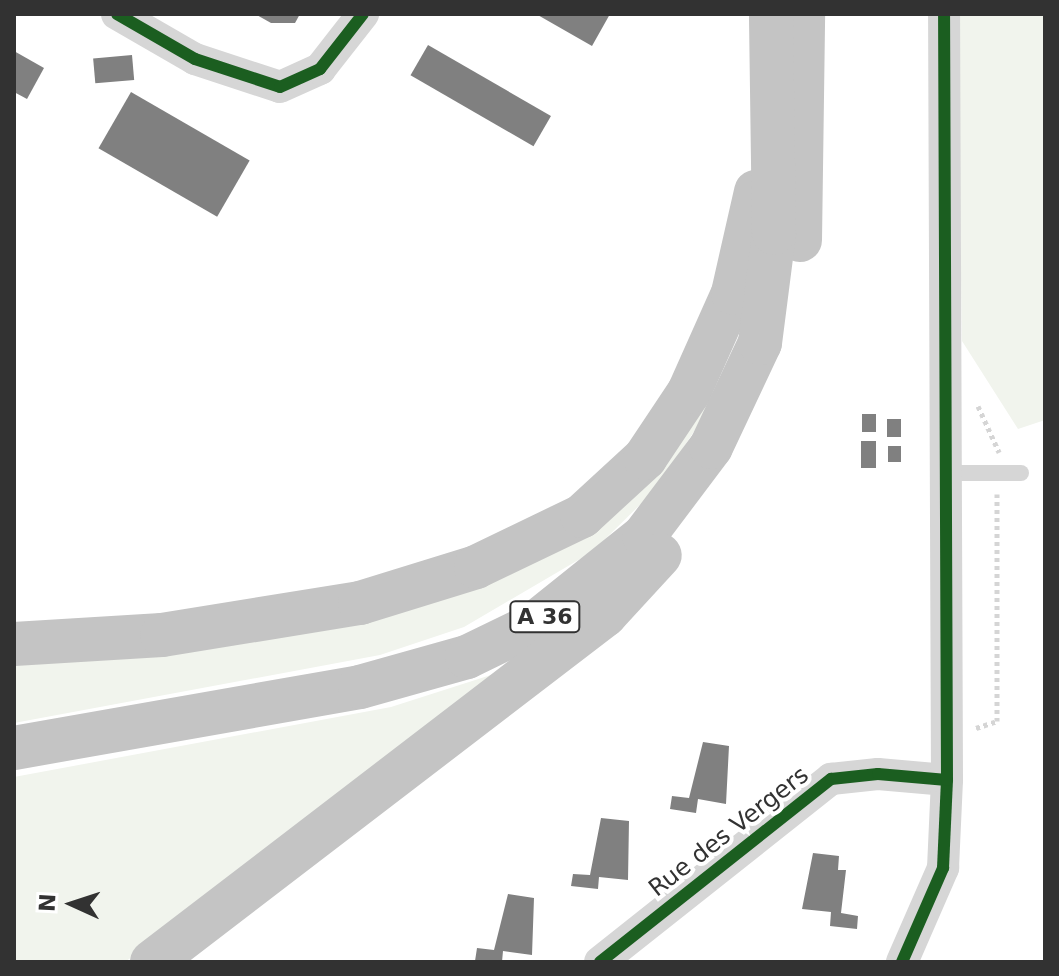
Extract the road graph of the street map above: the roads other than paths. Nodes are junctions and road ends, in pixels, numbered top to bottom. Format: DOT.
graph roads {
  1 [pos="117,14"];
  2 [pos="363,14"];
  3 [pos="771,14"];
  4 [pos="803,14"];
  5 [pos="944,14"];
  6 [pos="772,148"];
  7 [pos="951,473"];
  8 [pos="1021,473"];
  9 [pos="682,531"];
  10 [pos="14,644"];
  11 [pos="14,748"];
  12 [pos="14,761"];
  13 [pos="947,780"];
  14 [pos="152,962"];
  15 [pos="600,962"];
  16 [pos="902,962"];
  1 -- 2 [label="street"];
  3 -- 6 [label="highway, A 36"];
  4 -- 9 [label="highway, A 36"];
  5 -- 7 [label="street"];
  6 -- 10 [label="highway, A 36"];
  6 -- 11 [label="highway, A 36"];
  7 -- 8 [label="lane"];
  7 -- 13 [label="street"];
  9 -- 12 [label="highway, A 36"];
  9 -- 14 [label="highway, A 36"];
  13 -- 15 [label="street, Rue des Vergers"];
  13 -- 16 [label="street"];
}
